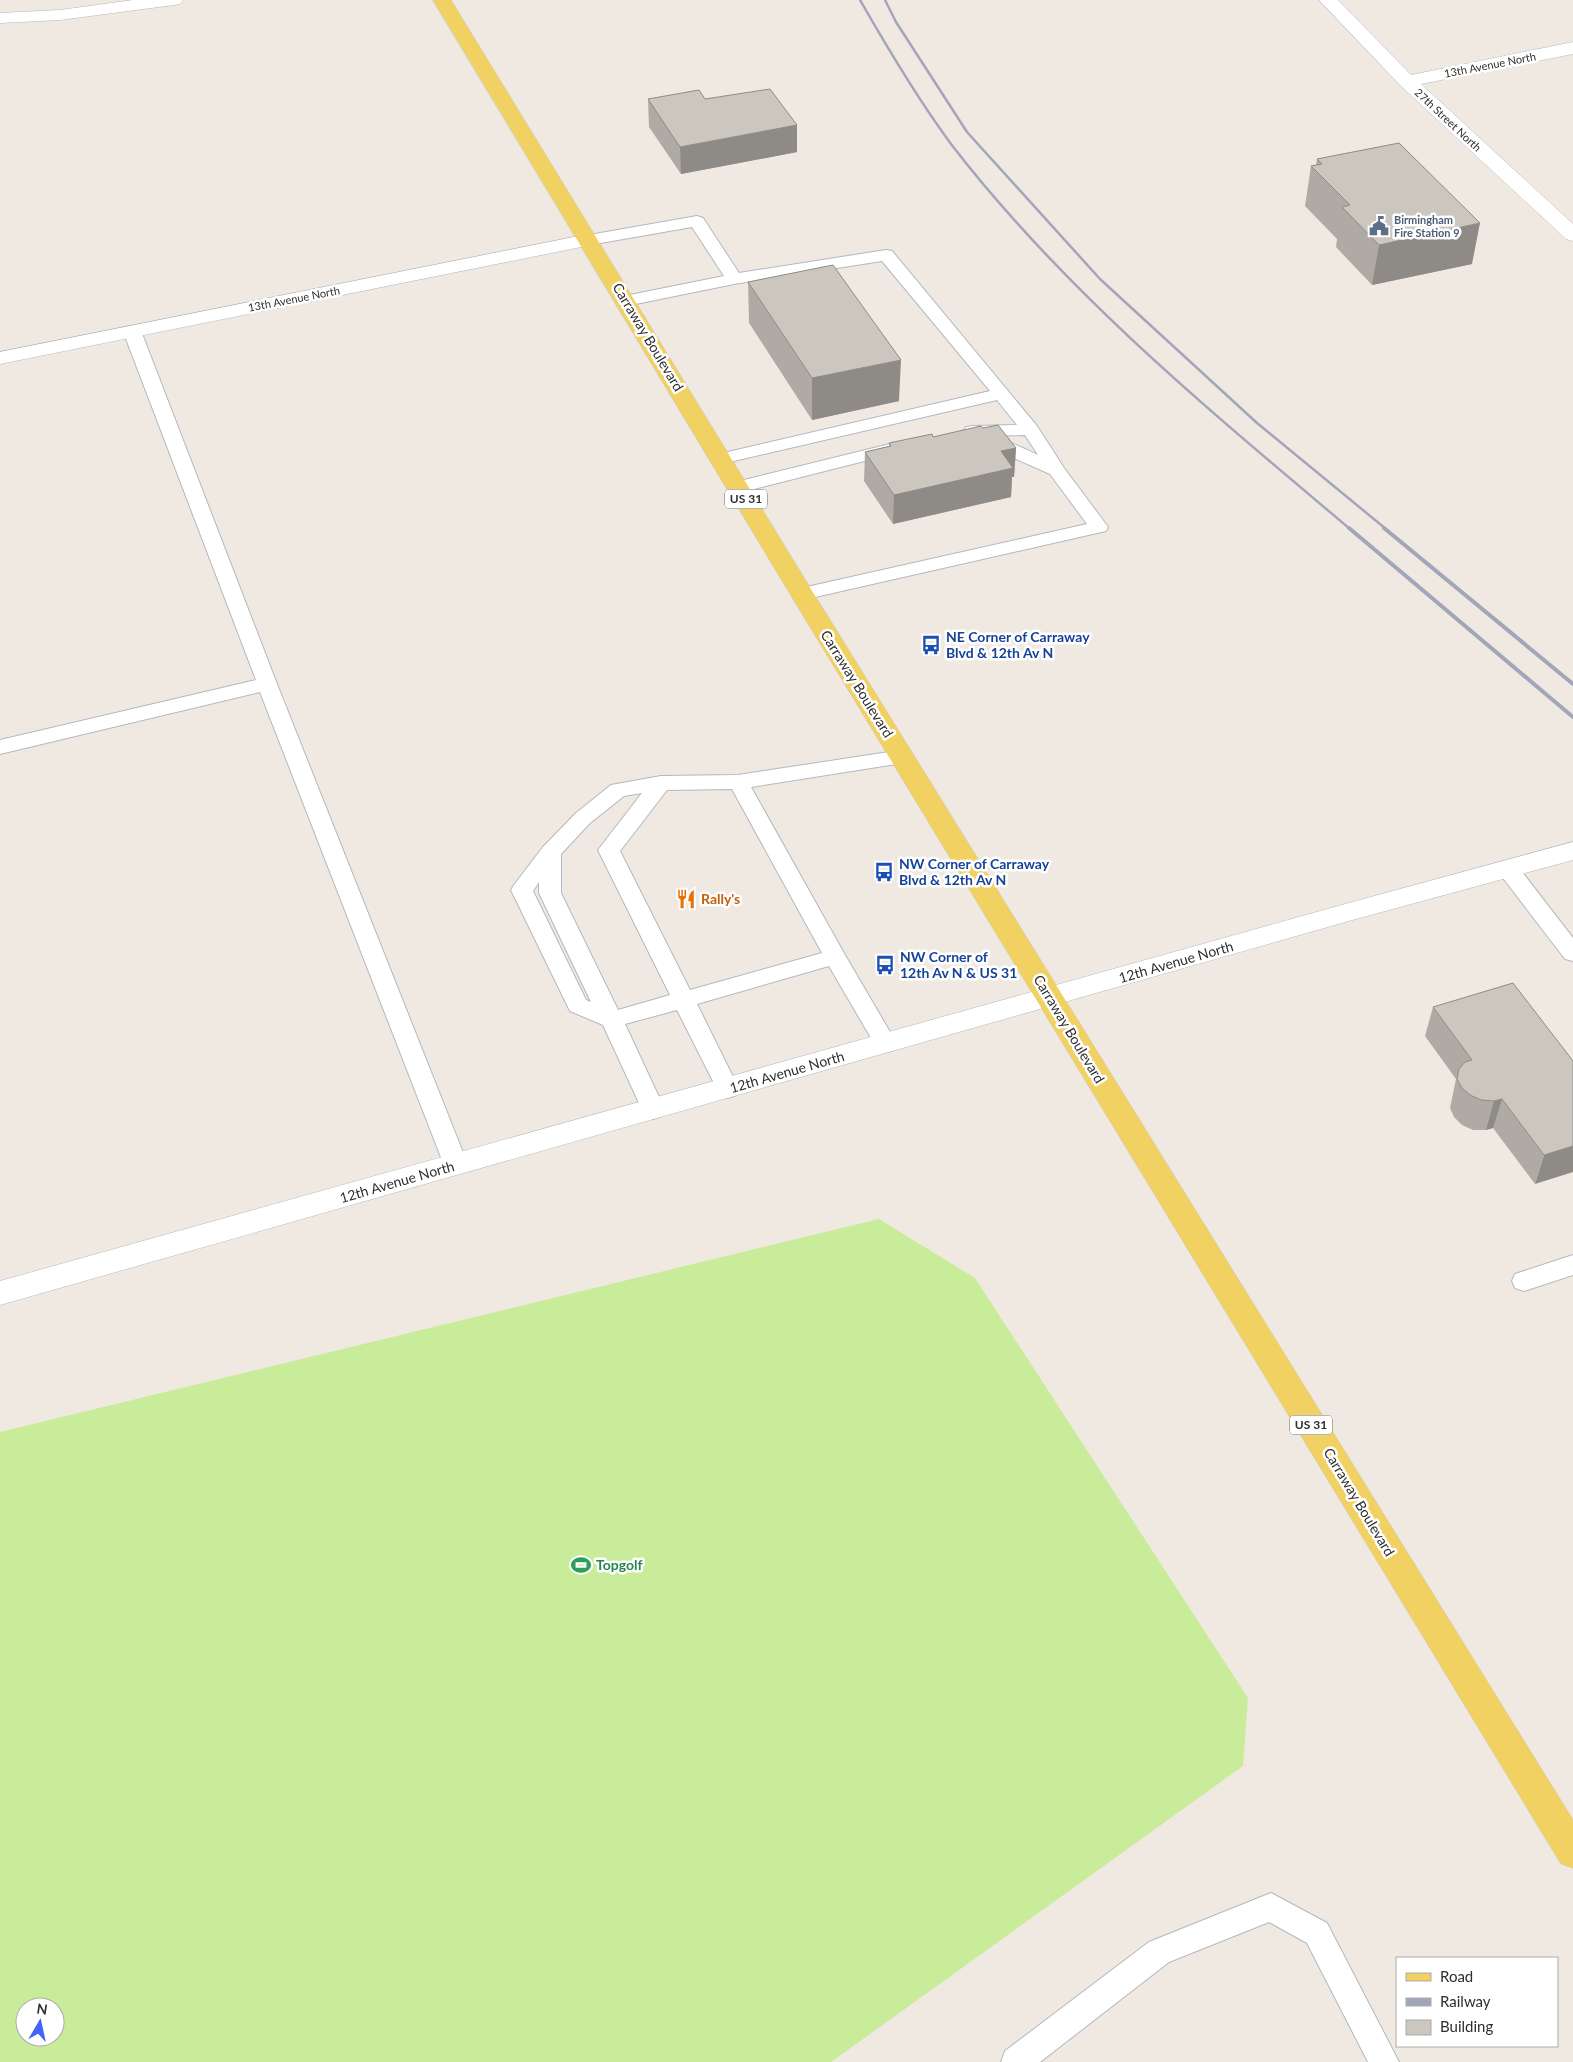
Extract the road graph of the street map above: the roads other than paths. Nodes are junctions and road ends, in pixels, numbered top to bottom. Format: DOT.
graph roads {
  1 [pos="174,0"];
  2 [pos="442,0"];
  3 [pos="1328,0"];
  4 [pos="0,18"];
  5 [pos="1573,48"];
  6 [pos="1407,81"];
  7 [pos="1573,235"];
  8 [pos="589,240"];
  9 [pos="734,280"];
  10 [pos="626,301"];
  11 [pos="132,331"];
  12 [pos="0,358"];
  13 [pos="1001,394"];
  14 [pos="1031,430"];
  15 [pos="911,451"];
  16 [pos="721,459"];
  17 [pos="1056,470"];
  18 [pos="738,487"];
  19 [pos="802,594"];
  20 [pos="267,684"];
  21 [pos="0,747"];
  22 [pos="902,757"];
  23 [pos="738,782"];
  24 [pos="661,783"];
  25 [pos="1573,851"];
  26 [pos="1508,869"];
  27 [pos="1573,953"];
  28 [pos="835,957"];
  29 [pos="1050,998"];
  30 [pos="684,1001"];
  31 [pos="612,1020"];
  32 [pos="886,1044"];
  33 [pos="728,1088"];
  34 [pos="653,1110"];
  35 [pos="456,1165"];
  36 [pos="1573,1265"];
  37 [pos="1524,1281"];
  38 [pos="0,1293"];
  39 [pos="1573,1852"];
  40 [pos="1016,2062"];
  41 [pos="1384,2062"];
  1 -- 4 [label="street"];
  2 -- 8 [label="main road, Carraway Boulevard / US 31"];
  3 -- 6 [label="street, 27th Street North"];
  5 -- 6 [label="street, 13th Avenue North"];
  6 -- 7 [label="street, 27th Street North"];
  8 -- 9 [label="lane"];
  8 -- 10 [label="main road, Carraway Boulevard / US 31"];
  8 -- 11 [label="street, 13th Avenue North"];
  9 -- 10 [label="lane"];
  9 -- 13 [label="lane"];
  10 -- 16 [label="main road, Carraway Boulevard / US 31"];
  11 -- 12 [label="street, 13th Avenue North"];
  11 -- 20 [label="lane"];
  13 -- 14 [label="lane"];
  13 -- 16 [label="lane"];
  14 -- 17 [label="lane"];
  14 -- 17 [label="lane"];
  15 -- 18 [label="lane"];
  16 -- 18 [label="main road, Carraway Boulevard / US 31"];
  17 -- 19 [label="lane"];
  18 -- 19 [label="main road, Carraway Boulevard / US 31"];
  19 -- 22 [label="main road, Carraway Boulevard / US 31"];
  20 -- 21 [label="lane"];
  20 -- 35 [label="lane"];
  22 -- 23 [label="lane"];
  22 -- 29 [label="main road, Carraway Boulevard / US 31"];
  23 -- 24 [label="lane"];
  23 -- 28 [label="lane"];
  24 -- 30 [label="lane"];
  24 -- 31 [label="lane"];
  25 -- 26 [label="street, 12th Avenue North"];
  26 -- 27 [label="lane"];
  26 -- 29 [label="street, 12th Avenue North"];
  28 -- 30 [label="lane"];
  28 -- 32 [label="lane"];
  29 -- 32 [label="street, 12th Avenue North"];
  29 -- 39 [label="main road, Carraway Boulevard / US 31"];
  30 -- 31 [label="lane"];
  30 -- 33 [label="lane"];
  31 -- 34 [label="lane"];
  32 -- 33 [label="street, 12th Avenue North"];
  33 -- 34 [label="street, 12th Avenue North"];
  34 -- 35 [label="street, 12th Avenue North"];
  35 -- 38 [label="street, 12th Avenue North"];
  36 -- 37 [label="lane"];
  40 -- 41 [label="lane"];
}
